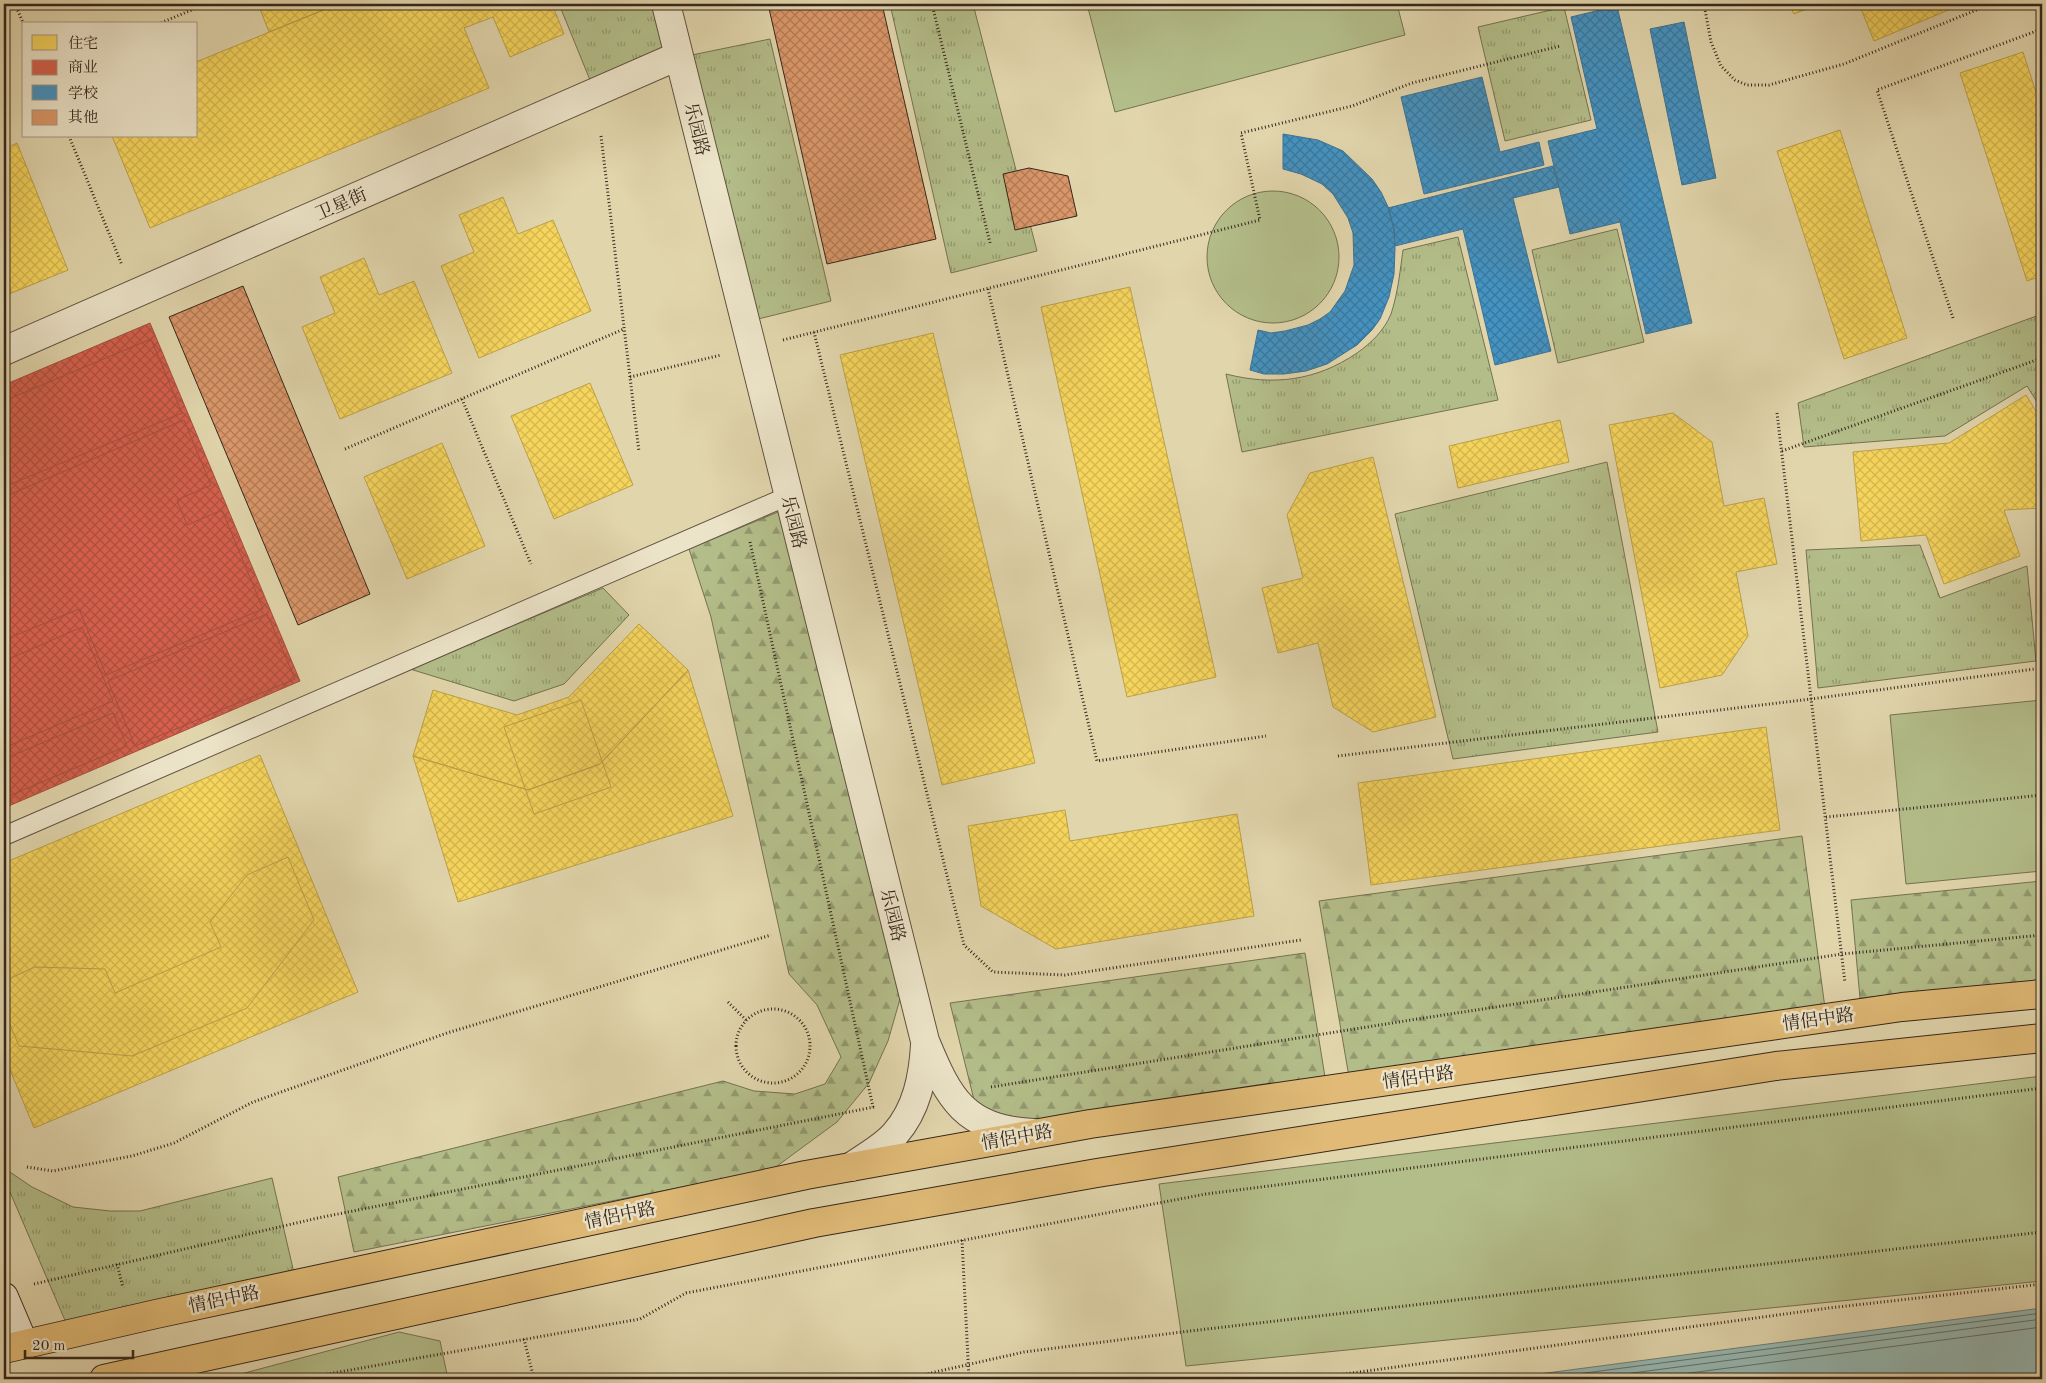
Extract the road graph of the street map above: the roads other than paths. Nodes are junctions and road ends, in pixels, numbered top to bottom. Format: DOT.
graph roads {
  1 [pos="666,4"];
  2 [pos="678,56"];
  3 [pos="4,352"];
  4 [pos="788,496"];
  5 [pos="4,836"];
  6 [pos="2042,994"];
  7 [pos="2042,1038"];
  8 [pos="925,1040"];
  9 [pos="1040,1133"];
  10 [pos="851,1167"];
  11 [pos="4,1297"];
  12 [pos="14,1346"];
  13 [pos="169,1366"];
  14 [pos="104,1379"];
  15 [pos="144,1379"];
  1 -- 2 [label="street, 乐园路"];
  2 -- 3 [label="street, 卫星街"];
  2 -- 4 [label="street, 乐园路"];
  4 -- 5 [label="lane"];
  4 -- 8 [label="street, 乐园路"];
  6 -- 9 [label="highway, 情侶中路"];
  7 -- 13 [label="highway"];
  8 -- 9 [label="street"];
  8 -- 10 [label="street"];
  9 -- 10 [label="highway, 情侶中路"];
  10 -- 12 [label="highway, 情侶中路"];
  11 -- 12 [label="street"];
  13 -- 14 [label="highway"];
  13 -- 15 [label="street"];
}
